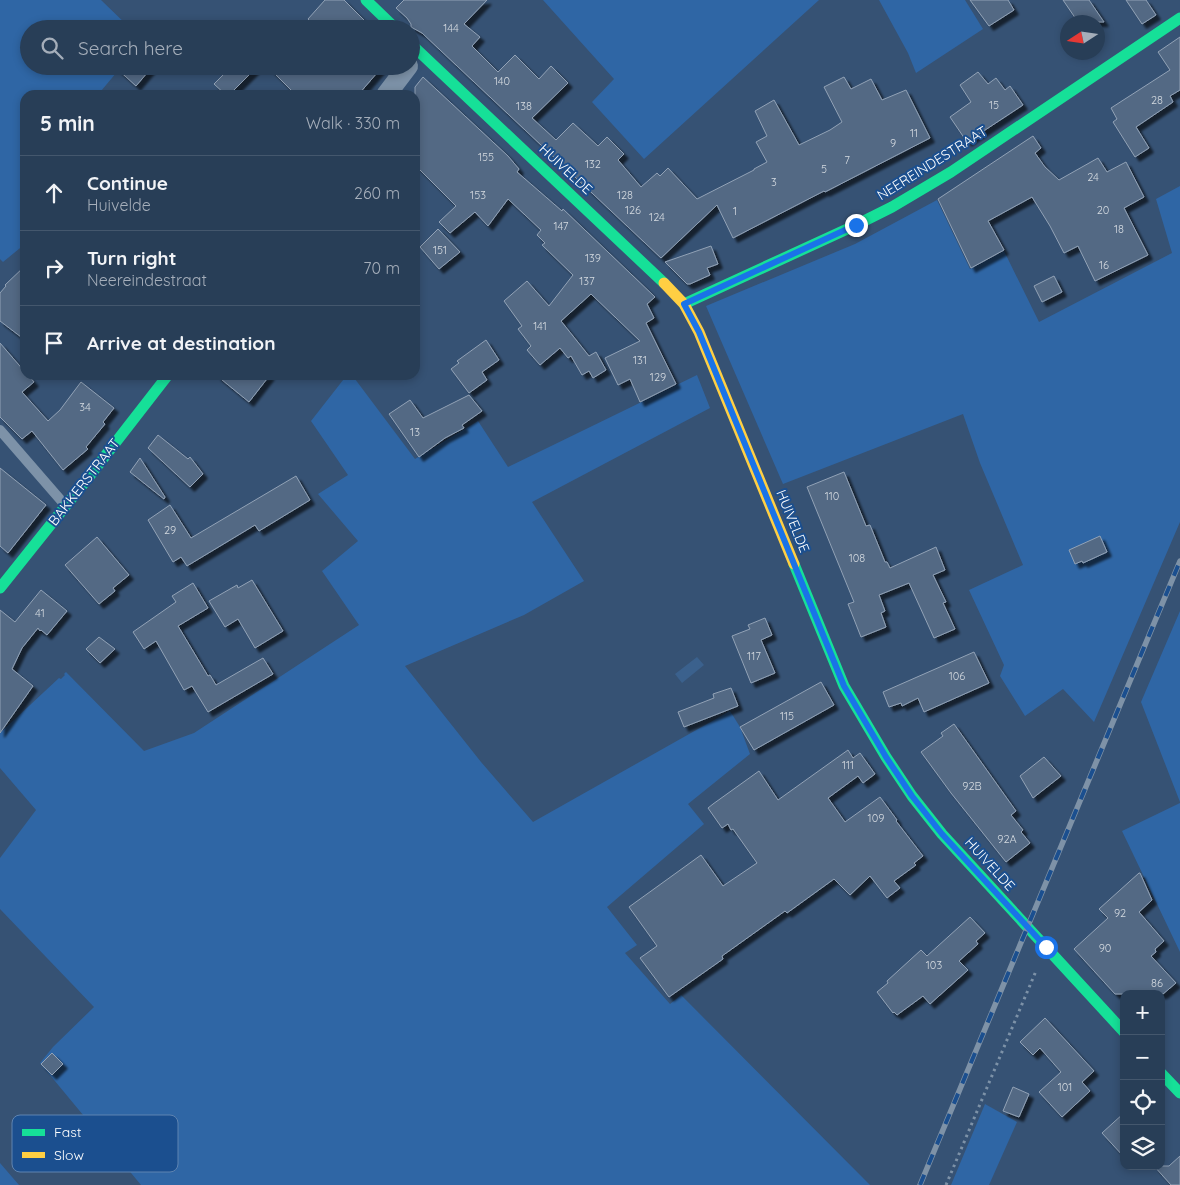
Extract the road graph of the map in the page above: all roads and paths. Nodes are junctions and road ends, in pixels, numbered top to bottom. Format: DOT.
graph roads {
  1 [pos="366,0"];
  2 [pos="384,0"];
  3 [pos="376,9"];
  4 [pos="1180,18"];
  5 [pos="387,20"];
  6 [pos="420,61"];
  7 [pos="400,75"];
  8 [pos="389,90"];
  9 [pos="684,304"];
  10 [pos="164,380"];
  11 [pos="0,430"];
  12 [pos="66,506"];
  13 [pos="0,588"];
  14 [pos="1046,947"];
  15 [pos="1120,1028"];
  16 [pos="1165,1077"];
  17 [pos="1180,1094"];
  18 [pos="946,1185"];
  1 -- 3 [label="street"];
  2 -- 3 [label="lane"];
  3 -- 5 [label="street"];
  4 -- 9 [label="street, NEEREINDESTRAAT"];
  6 -- 9 [label="street, HUIVELDE"];
  7 -- 8 [label="street"];
  9 -- 14 [label="street, HUIVELDE"];
  10 -- 12 [label="street, BAKKERSTRAAT"];
  11 -- 12 [label="lane"];
  12 -- 13 [label="street, BAKKERSTRAAT"];
  14 -- 15 [label="street, HUIVELDE"];
  14 -- 18 [label="path"];
  16 -- 17 [label="street"];
}
